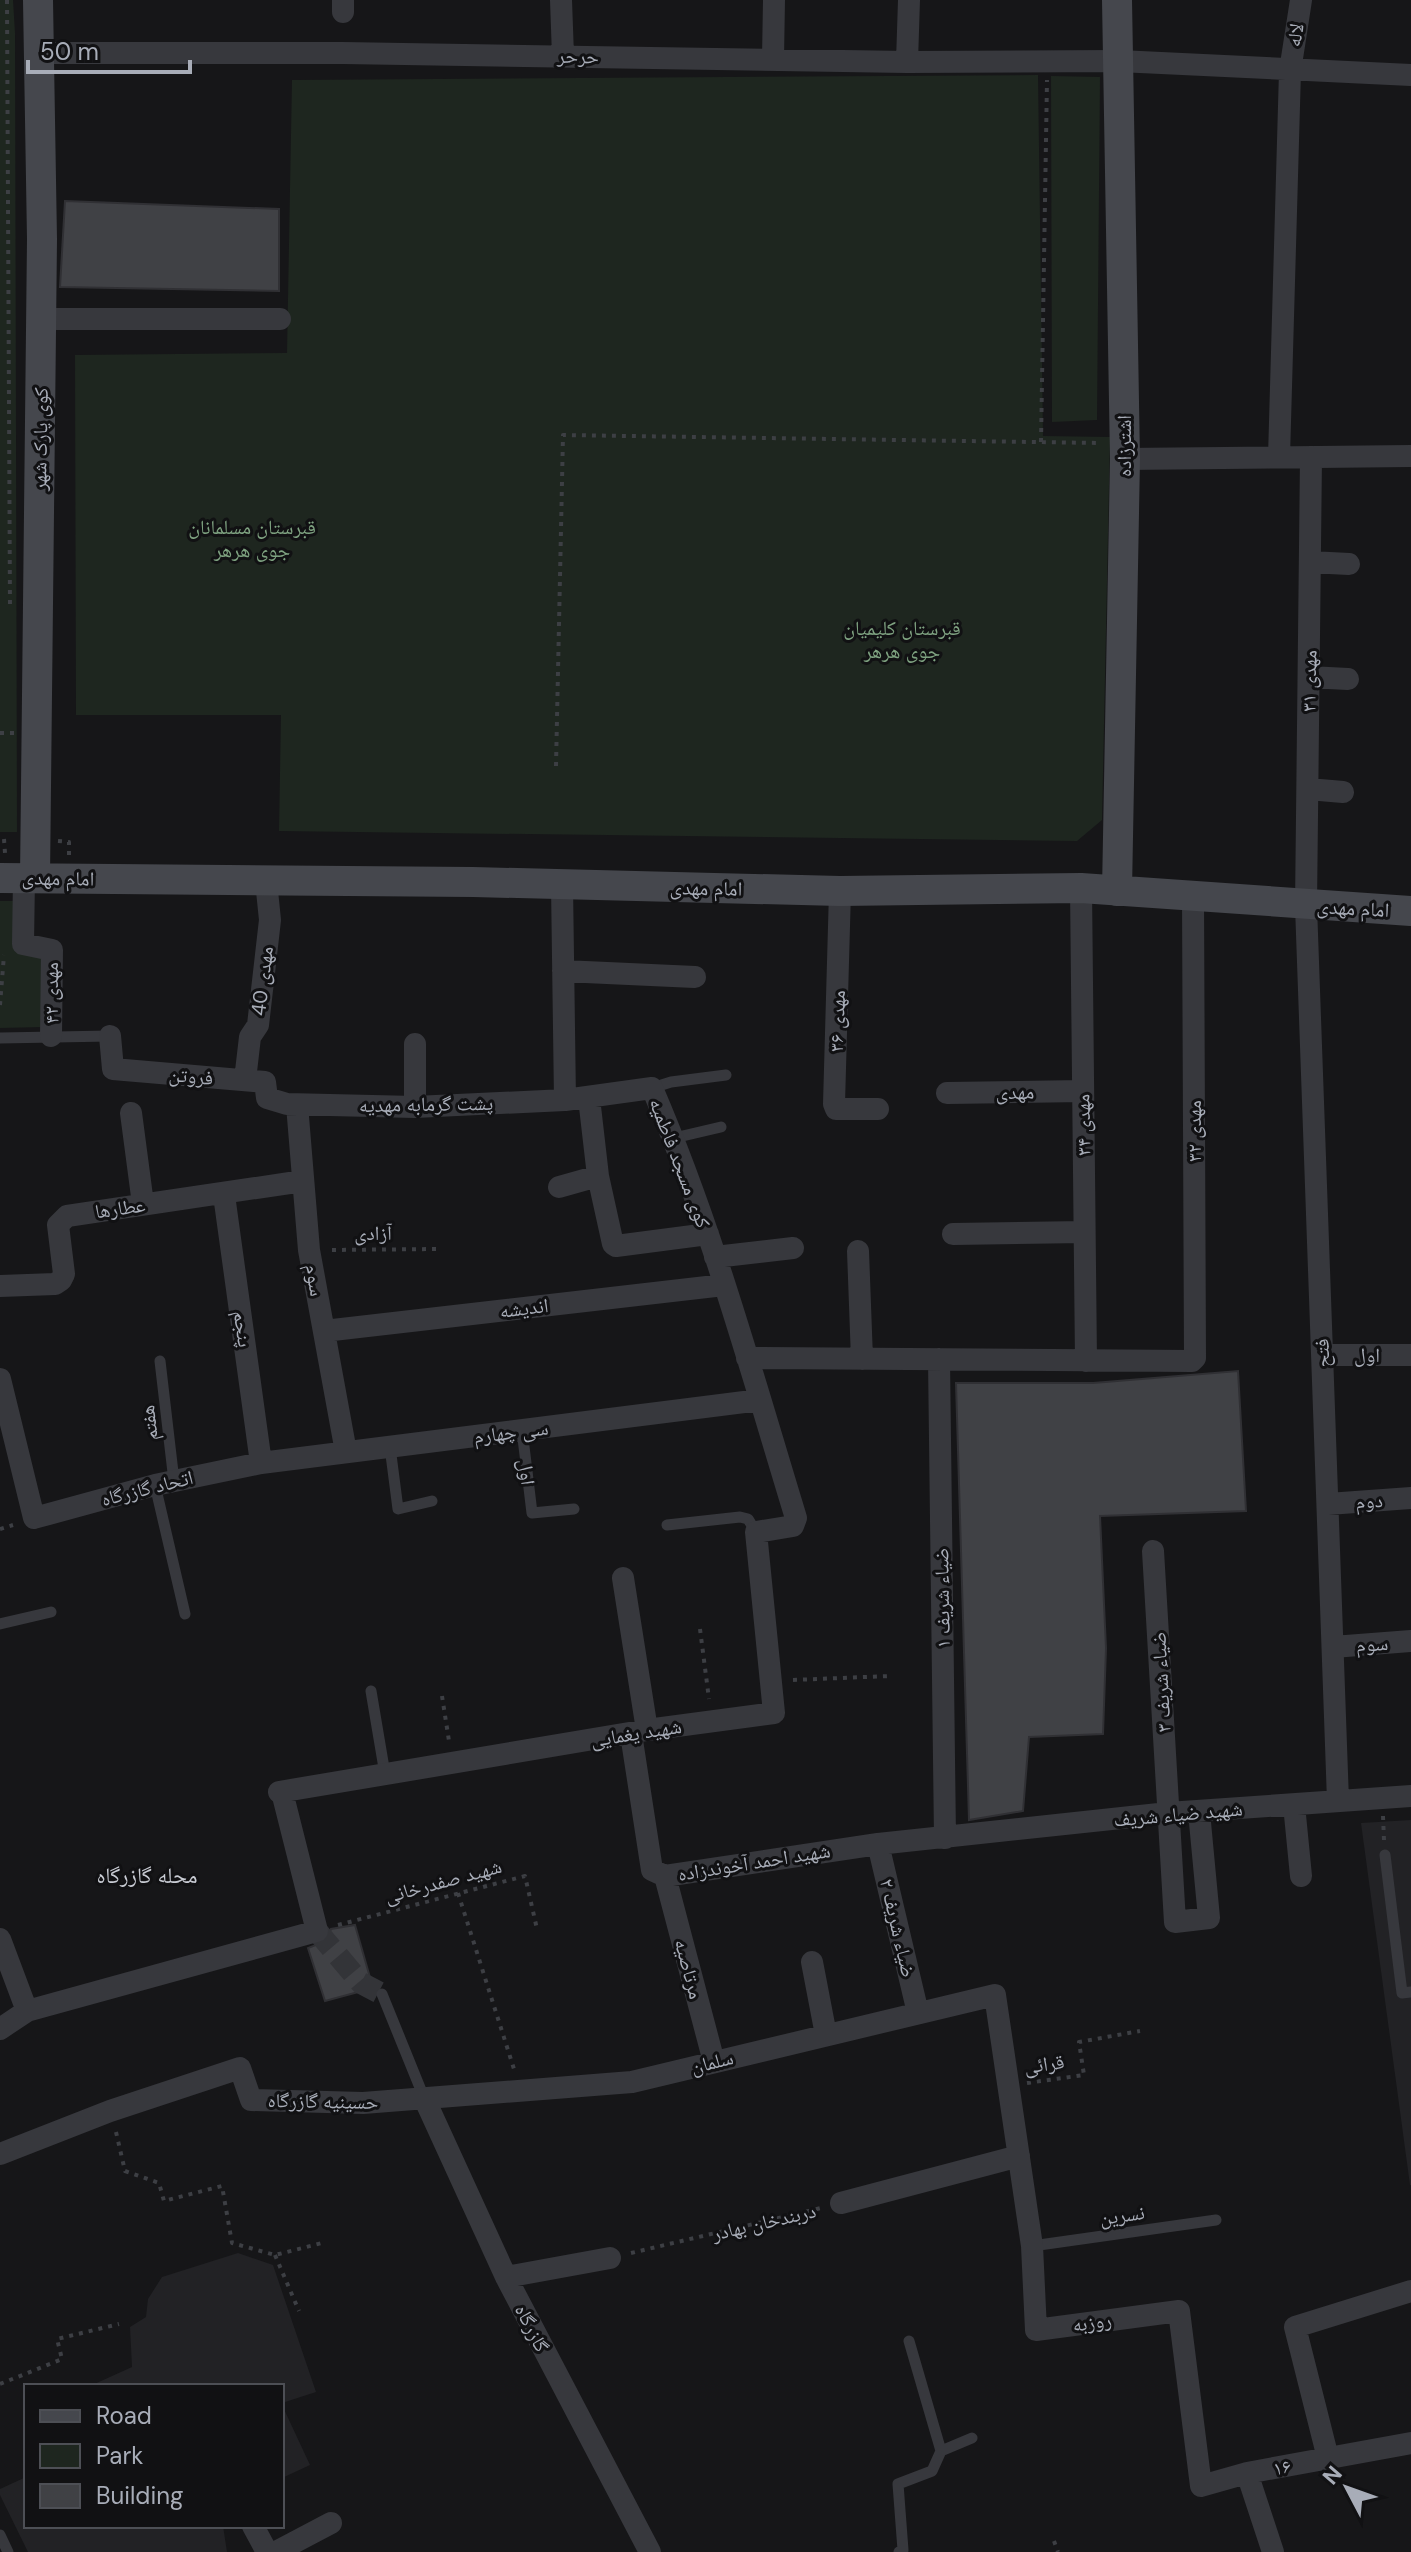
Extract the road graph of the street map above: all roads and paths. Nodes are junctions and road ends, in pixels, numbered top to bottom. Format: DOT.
graph roads {
  1 [pos="7,0"];
  2 [pos="38,0"];
  3 [pos="561,0"];
  4 [pos="774,0"];
  5 [pos="909,0"];
  6 [pos="1117,0"];
  7 [pos="1301,0"];
  8 [pos="0,32"];
  9 [pos="8,32"];
  10 [pos="38,53"];
  11 [pos="563,56"];
  12 [pos="773,58"];
  13 [pos="1119,61"];
  14 [pos="907,62"];
  15 [pos="1047,62"];
  16 [pos="1290,71"];
  17 [pos="1411,75"];
  18 [pos="41,319"];
  19 [pos="280,319"];
  20 [pos="1041,442"];
  21 [pos="1125,451"];
  22 [pos="1411,456"];
  23 [pos="1279,457"];
  24 [pos="1311,457"];
  25 [pos="1310,562"];
  26 [pos="1349,564"];
  27 [pos="10,612"];
  28 [pos="1309,677"];
  29 [pos="1348,679"];
  30 [pos="556,766"];
  31 [pos="1308,789"];
  32 [pos="1343,792"];
  33 [pos="20,878"];
  34 [pos="266,881"];
  35 [pos="562,885"];
  36 [pos="1081,888"];
  37 [pos="840,891"];
  38 [pos="1117,891"];
  39 [pos="1193,897"];
  40 [pos="1306,906"];
  41 [pos="1411,911"];
  42 [pos="23,944"];
  43 [pos="563,971"];
  44 [pos="695,977"];
  45 [pos="0,1005"];
  46 [pos="51,1036"];
  47 [pos="110,1036"];
  48 [pos="0,1038"];
  49 [pos="415,1044"];
  50 [pos="726,1075"];
  51 [pos="245,1080"];
  52 [pos="652,1088"];
  53 [pos="1083,1091"];
  54 [pos="947,1093"];
  55 [pos="589,1098"];
  56 [pos="565,1100"];
  57 [pos="292,1105"];
  58 [pos="415,1107"];
  59 [pos="878,1109"];
  60 [pos="131,1113"];
  61 [pos="721,1127"];
  62 [pos="674,1138"];
  63 [pos="598,1176"];
  64 [pos="303,1181"];
  65 [pos="559,1187"];
  66 [pos="224,1195"];
  67 [pos="143,1204"];
  68 [pos="1084,1232"];
  69 [pos="708,1234"];
  70 [pos="953,1234"];
  71 [pos="793,1248"];
  72 [pos="436,1249"];
  73 [pos="309,1250"];
  74 [pos="858,1251"];
  75 [pos="715,1257"];
  76 [pos="724,1285"];
  77 [pos="0,1286"];
  78 [pos="324,1331"];
  79 [pos="1323,1355"];
  80 [pos="1411,1355"];
  81 [pos="747,1358"];
  82 [pos="862,1359"];
  83 [pos="939,1359"];
  84 [pos="160,1361"];
  85 [pos="1086,1361"];
  86 [pos="0,1379"];
  87 [pos="760,1400"];
  88 [pos="522,1430"];
  89 [pos="390,1447"];
  90 [pos="346,1452"];
  91 [pos="261,1463"];
  92 [pos="164,1483"];
  93 [pos="1411,1498"];
  94 [pos="432,1501"];
  95 [pos="1328,1504"];
  96 [pos="574,1509"];
  97 [pos="667,1525"];
  98 [pos="756,1532"];
  99 [pos="1153,1551"];
  100 [pos="623,1578"];
  101 [pos="51,1612"];
  102 [pos="185,1614"];
  103 [pos="0,1624"];
  104 [pos="700,1629"];
  105 [pos="1411,1641"];
  106 [pos="1333,1647"];
  107 [pos="890,1676"];
  108 [pos="771,1681"];
  109 [pos="371,1691"];
  110 [pos="442,1696"];
  111 [pos="712,1721"];
  112 [pos="639,1732"];
  113 [pos="452,1763"];
  114 [pos="385,1774"];
  115 [pos="1411,1796"];
  116 [pos="1382,1798"];
  117 [pos="1338,1801"];
  118 [pos="1294,1805"];
  119 [pos="1199,1812"];
  120 [pos="1168,1813"];
  121 [pos="945,1838"];
  122 [pos="878,1844"];
  123 [pos="1385,1855"];
  124 [pos="665,1876"];
  125 [pos="1301,1876"];
  126 [pos="458,1893"];
  127 [pos="537,1929"];
  128 [pos="317,1931"];
  129 [pos="0,1939"];
  130 [pos="812,1962"];
  131 [pos="1411,1992"];
  132 [pos="382,1994"];
  133 [pos="995,1995"];
  134 [pos="27,2011"];
  135 [pos="918,2013"];
  136 [pos="0,2029"];
  137 [pos="1140,2031"];
  138 [pos="826,2035"];
  139 [pos="714,2062"];
  140 [pos="1009,2086"];
  141 [pos="521,2091"];
  142 [pos="425,2100"];
  143 [pos="110,2111"];
  144 [pos="0,2154"];
  145 [pos="1019,2156"];
  146 [pos="841,2203"];
  147 [pos="1216,2220"];
  148 [pos="326,2242"];
  149 [pos="1032,2246"];
  150 [pos="275,2255"];
  151 [pos="610,2258"];
  152 [pos="506,2277"];
  153 [pos="1411,2291"];
  154 [pos="299,2311"];
  155 [pos="119,2324"];
  156 [pos="909,2341"];
  157 [pos="0,2384"];
  158 [pos="972,2438"];
  159 [pos="1411,2443"];
  160 [pos="941,2451"];
  161 [pos="1328,2458"];
  162 [pos="1247,2473"];
  163 [pos="331,2523"];
  164 [pos="254,2528"];
  165 [pos="0,2535"];
  166 [pos="1054,2541"];
  167 [pos="8,2552"];
  168 [pos="267,2552"];
  169 [pos="276,2552"];
  170 [pos="650,2552"];
  171 [pos="899,2552"];
  172 [pos="1058,2552"];
  173 [pos="1273,2552"];
  1 -- 9 [label="path"];
  2 -- 10 [label="street, کوی پارک شهر"];
  3 -- 11 [label="street"];
  4 -- 12 [label="street"];
  5 -- 14 [label="street"];
  6 -- 13 [label="street, اشترزاده"];
  7 -- 16 [label="street, لاله"];
  8 -- 9 [label="path"];
  9 -- 27 [label="path"];
  10 -- 11 [label="street, حرحر"];
  10 -- 18 [label="street, کوی پارک شهر"];
  11 -- 12 [label="street, حرحر"];
  12 -- 14 [label="street, حرحر"];
  13 -- 15 [label="street, حرحر"];
  13 -- 16 [label="street, حرحر"];
  13 -- 21 [label="street, اشترزاده"];
  14 -- 15 [label="street, حرحر"];
  15 -- 20 [label="path"];
  16 -- 17 [label="street, حرحر"];
  16 -- 23 [label="street, لاله"];
  18 -- 19 [label="street"];
  18 -- 33 [label="street, کوی پارک شهر"];
  20 -- 21 [label="path"];
  20 -- 30 [label="path"];
  21 -- 23 [label="street"];
  21 -- 38 [label="street, اشترزاده"];
  22 -- 24 [label="street"];
  23 -- 24 [label="street"];
  24 -- 25 [label="street, مهدی ۳۱"];
  25 -- 26 [label="street"];
  25 -- 28 [label="street, مهدی ۳۱"];
  28 -- 29 [label="street"];
  28 -- 31 [label="street, مهدی ۳۱"];
  31 -- 32 [label="street"];
  31 -- 40 [label="street, مهدی ۳۱"];
  33 -- 34 [label="street, امام مهدی"];
  33 -- 42 [label="street, مهدی ۴۲"];
  34 -- 35 [label="street, امام مهدی"];
  34 -- 51 [label="street, مهدی 40"];
  35 -- 37 [label="street, امام مهدی"];
  35 -- 43 [label="street"];
  36 -- 37 [label="street, امام مهدی"];
  36 -- 38 [label="street, امام مهدی"];
  36 -- 53 [label="street, مهدی ۳۴"];
  37 -- 59 [label="street, مهدی ۳۶"];
  38 -- 39 [label="street, امام مهدی"];
  39 -- 40 [label="street, امام مهدی"];
  39 -- 85 [label="street, مهدی ۳۲"];
  40 -- 41 [label="street, امام مهدی"];
  40 -- 79 [label="street, فتح"];
  42 -- 45 [label="path"];
  42 -- 46 [label="street, مهدی ۴۲"];
  43 -- 44 [label="street"];
  43 -- 56 [label="street"];
  46 -- 47 [label="lane"];
  46 -- 48 [label="lane"];
  47 -- 51 [label="street, فروتن"];
  49 -- 58 [label="street"];
  50 -- 52 [label="lane"];
  51 -- 57 [label="street"];
  52 -- 55 [label="street, کوی مسجد فاطمیه"];
  52 -- 62 [label="street, کوی مسجد فاطمیه"];
  53 -- 54 [label="street, مهدی"];
  53 -- 68 [label="street, مهدی ۳۴"];
  55 -- 56 [label="street, کوی مسجد فاطمیه"];
  55 -- 63 [label="street"];
  56 -- 58 [label="street, پشت گرمابه مهدیه"];
  57 -- 58 [label="street, پشت گرمابه مهدیه"];
  57 -- 64 [label="street, سوم"];
  60 -- 67 [label="street"];
  61 -- 62 [label="lane"];
  62 -- 69 [label="street, کوی مسجد فاطمیه"];
  63 -- 65 [label="street"];
  63 -- 69 [label="street"];
  64 -- 66 [label="street, عطارها"];
  64 -- 73 [label="street, سوم"];
  66 -- 67 [label="street, عطارها"];
  66 -- 91 [label="street, پنجم"];
  67 -- 77 [label="street, عطارها"];
  68 -- 70 [label="street"];
  68 -- 85 [label="street, مهدی ۳۴"];
  69 -- 75 [label="street, کوی مسجد فاطمیه"];
  71 -- 75 [label="street"];
  72 -- 73 [label="path, آزادی"];
  73 -- 78 [label="street, سوم"];
  74 -- 82 [label="street"];
  75 -- 76 [label="street, کوی مسجد فاطمیه"];
  76 -- 78 [label="street, اندیشه"];
  76 -- 81 [label="street, کوی مسجد فاطمیه"];
  78 -- 90 [label="street, سوم"];
  79 -- 80 [label="street, اول"];
  79 -- 95 [label="street, فتح"];
  81 -- 82 [label="street"];
  81 -- 87 [label="street, کوی مسجد فاطمیه"];
  82 -- 83 [label="street"];
  83 -- 85 [label="street"];
  83 -- 121 [label="street, ضیاء شریف ۱"];
  84 -- 92 [label="lane, هفتم"];
  86 -- 92 [label="street, اتحاد گازرگاه"];
  87 -- 88 [label="street, سی چهارم"];
  87 -- 98 [label="street, کوی مسجد فاطمیه"];
  88 -- 89 [label="street, سی چهارم"];
  88 -- 96 [label="lane, اول"];
  89 -- 90 [label="street, سی چهارم"];
  89 -- 94 [label="lane"];
  90 -- 91 [label="street, سی چهارم"];
  91 -- 92 [label="street, اتحاد گازرگاه"];
  92 -- 102 [label="lane"];
  93 -- 95 [label="street, دوم"];
  95 -- 106 [label="street, فتح"];
  97 -- 98 [label="lane"];
  98 -- 108 [label="street, شهید یغمایی"];
  99 -- 120 [label="street, ضیاء شریف ۳"];
  100 -- 112 [label="street"];
  101 -- 103 [label="lane"];
  104 -- 111 [label="path"];
  105 -- 106 [label="street, سوم"];
  106 -- 117 [label="street, فتح"];
  107 -- 108 [label="path"];
  108 -- 111 [label="street, شهید یغمایی"];
  109 -- 114 [label="lane"];
  110 -- 113 [label="path"];
  111 -- 112 [label="street, شهید یغمایی"];
  112 -- 113 [label="street, شهید یغمایی"];
  112 -- 124 [label="street, شهید احمد آخوندزاده"];
  113 -- 114 [label="street, شهید یغمایی"];
  114 -- 128 [label="street, شهید یغمایی"];
  115 -- 116 [label="street, شهید ضیاء شریف"];
  116 -- 117 [label="street, شهید ضیاء شریف"];
  116 -- 123 [label="path"];
  117 -- 118 [label="street, شهید ضیاء شریف"];
  118 -- 119 [label="street, شهید ضیاء شریف"];
  118 -- 125 [label="street"];
  119 -- 120 [label="street, شهید ضیاء شریف"];
  119 -- 120 [label="street, ضیاء شریف ۳"];
  120 -- 121 [label="street, شهید ضیاء شریف"];
  121 -- 122 [label="street, شهید احمد آخوندزاده"];
  122 -- 124 [label="street, شهید احمد آخوندزاده"];
  122 -- 135 [label="street, ضیاء شریف ۲"];
  123 -- 131 [label="lane"];
  124 -- 139 [label="street, مرتاصیه"];
  126 -- 127 [label="path, شهید صفدرخانی"];
  126 -- 128 [label="path, شهید صفدرخانی"];
  126 -- 141 [label="path"];
  128 -- 134 [label="street"];
  129 -- 134 [label="street"];
  130 -- 138 [label="street"];
  132 -- 142 [label="lane"];
  133 -- 135 [label="street, سلمان"];
  133 -- 140 [label="street, روزبه"];
  134 -- 136 [label="street"];
  135 -- 138 [label="street, سلمان"];
  137 -- 140 [label="path, قرائی"];
  138 -- 139 [label="street, سلمان"];
  139 -- 141 [label="street, سلمان"];
  140 -- 145 [label="street, روزبه"];
  141 -- 142 [label="street, سلمان"];
  142 -- 143 [label="street, حسینیه گازرگاه"];
  142 -- 152 [label="street, گازرگاه"];
  143 -- 144 [label="street, حسینیه گازرگاه"];
  143 -- 150 [label="path"];
  145 -- 146 [label="street, دربندخان بهادر"];
  145 -- 149 [label="street, روزبه"];
  146 -- 151 [label="path, دربندخان بهادر"];
  147 -- 149 [label="lane, نسرین"];
  148 -- 150 [label="path"];
  149 -- 162 [label="street, روزبه"];
  150 -- 154 [label="path"];
  151 -- 152 [label="street"];
  152 -- 170 [label="street, گازرگاه"];
  153 -- 161 [label="street"];
  155 -- 157 [label="path"];
  156 -- 160 [label="lane"];
  158 -- 160 [label="lane"];
  159 -- 161 [label="street, ۱۶"];
  160 -- 171 [label="lane"];
  161 -- 162 [label="street, ۱۶"];
  162 -- 173 [label="street"];
  163 -- 169 [label="street"];
  164 -- 168 [label="street"];
  165 -- 167 [label="lane"];
  166 -- 172 [label="path"];
}
